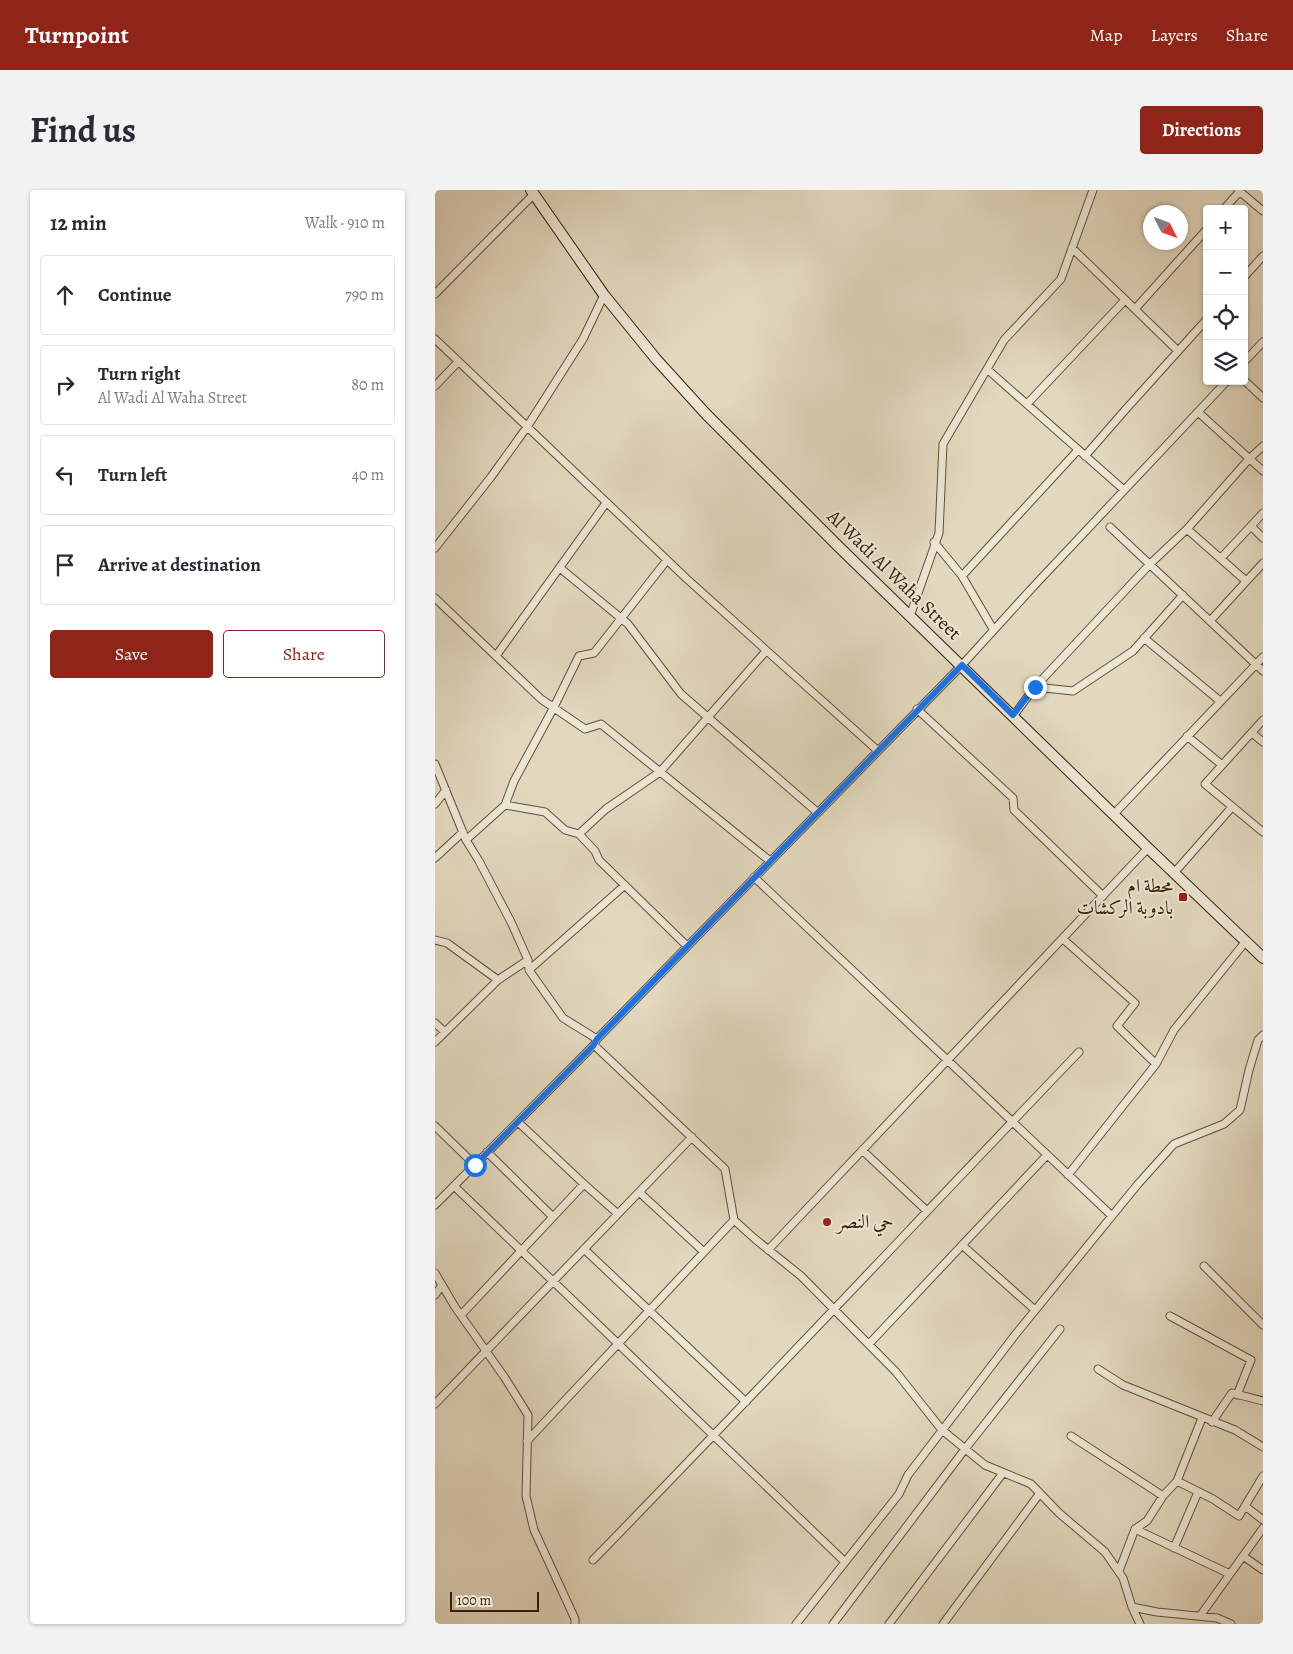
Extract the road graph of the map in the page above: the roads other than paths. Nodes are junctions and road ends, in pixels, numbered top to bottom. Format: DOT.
graph roads {
  1 [pos="1093,190"];
  2 [pos="1239,191"];
  3 [pos="533,192"];
  4 [pos="1227,205"];
  5 [pos="1263,212"];
  6 [pos="1203,233"];
  7 [pos="1072,248"];
  8 [pos="1263,256"];
  9 [pos="1248,273"];
  10 [pos="435,294"];
  11 [pos="604,295"];
  12 [pos="1125,300"];
  13 [pos="1135,309"];
  14 [pos="1203,322"];
  15 [pos="435,340"];
  16 [pos="1263,342"];
  17 [pos="1177,351"];
  18 [pos="1248,358"];
  19 [pos="458,362"];
  20 [pos="987,369"];
  21 [pos="1248,384"];
  22 [pos="1223,385"];
  23 [pos="435,386"];
  24 [pos="1263,398"];
  25 [pos="1027,404"];
  26 [pos="1198,412"];
  27 [pos="527,427"];
  28 [pos="1263,446"];
  29 [pos="1078,450"];
  30 [pos="1085,456"];
  31 [pos="1249,459"];
  32 [pos="1263,472"];
  33 [pos="1123,490"];
  34 [pos="607,503"];
  35 [pos="1263,513"];
  36 [pos="1251,526"];
  37 [pos="1110,527"];
  38 [pos="1187,529"];
  39 [pos="1263,538"];
  40 [pos="934,542"];
  41 [pos="435,548"];
  42 [pos="1221,558"];
  43 [pos="667,560"];
  44 [pos="1263,563"];
  45 [pos="1150,564"];
  46 [pos="560,568"];
  47 [pos="962,576"];
  48 [pos="1247,581"];
  49 [pos="1183,595"];
  50 [pos="435,598"];
  51 [pos="910,616"];
  52 [pos="621,618"];
  53 [pos="1210,621"];
  54 [pos="993,629"];
  55 [pos="1144,638"];
  56 [pos="766,651"];
  57 [pos="496,656"];
  58 [pos="1263,657"];
  59 [pos="1256,664"];
  60 [pos="962,665"];
  61 [pos="1263,671"];
  62 [pos="1035,687"];
  63 [pos="1220,701"];
  64 [pos="554,707"];
  65 [pos="917,709"];
  66 [pos="1013,715"];
  67 [pos="708,718"];
  68 [pos="1263,720"];
  69 [pos="1251,733"];
  70 [pos="1187,736"];
  71 [pos="1263,742"];
  72 [pos="877,750"];
  73 [pos="435,764"];
  74 [pos="1223,765"];
  75 [pos="660,772"];
  76 [pos="446,790"];
  77 [pos="435,804"];
  78 [pos="505,805"];
  79 [pos="1232,806"];
  80 [pos="817,812"];
  81 [pos="1114,814"];
  82 [pos="463,832"];
  83 [pos="1263,832"];
  84 [pos="579,834"];
  85 [pos="466,840"];
  86 [pos="1148,848"];
  87 [pos="435,858"];
  88 [pos="770,861"];
  89 [pos="1175,873"];
  90 [pos="754,877"];
  91 [pos="625,885"];
  92 [pos="1103,896"];
  93 [pos="1063,939"];
  94 [pos="435,940"];
  95 [pos="1246,941"];
  96 [pos="687,946"];
  97 [pos="1263,958"];
  98 [pos="528,960"];
  99 [pos="529,970"];
  100 [pos="497,980"];
  101 [pos="435,1023"];
  102 [pos="445,1032"];
  103 [pos="1263,1035"];
  104 [pos="435,1042"];
  105 [pos="595,1042"];
  106 [pos="1079,1052"];
  107 [pos="947,1060"];
  108 [pos="1156,1064"];
  109 [pos="518,1122"];
  110 [pos="1012,1122"];
  111 [pos="435,1126"];
  112 [pos="691,1137"];
  113 [pos="862,1150"];
  114 [pos="487,1152"];
  115 [pos="1047,1155"];
  116 [pos="475,1165"];
  117 [pos="1068,1175"];
  118 [pos="583,1184"];
  119 [pos="454,1186"];
  120 [pos="639,1192"];
  121 [pos="435,1205"];
  122 [pos="927,1211"];
  123 [pos="618,1214"];
  124 [pos="1112,1216"];
  125 [pos="553,1217"];
  126 [pos="734,1220"];
  127 [pos="962,1245"];
  128 [pos="584,1249"];
  129 [pos="521,1250"];
  130 [pos="768,1250"];
  131 [pos="704,1252"];
  132 [pos="1204,1266"];
  133 [pos="435,1274"];
  134 [pos="553,1281"];
  135 [pos="442,1285"];
  136 [pos="435,1296"];
  137 [pos="833,1309"];
  138 [pos="1035,1310"];
  139 [pos="649,1311"];
  140 [pos="461,1315"];
  141 [pos="1170,1316"];
  142 [pos="1263,1325"];
  143 [pos="1060,1329"];
  144 [pos="618,1344"];
  145 [pos="869,1344"];
  146 [pos="485,1350"];
  147 [pos="1098,1369"];
  148 [pos="1237,1395"];
  149 [pos="1263,1401"];
  150 [pos="746,1402"];
  151 [pos="435,1403"];
  152 [pos="1201,1418"];
  153 [pos="1212,1422"];
  154 [pos="942,1430"];
  155 [pos="714,1436"];
  156 [pos="1071,1436"];
  157 [pos="527,1441"];
  158 [pos="1263,1447"];
  159 [pos="965,1449"];
  160 [pos="1003,1473"];
  161 [pos="1263,1476"];
  162 [pos="1177,1481"];
  163 [pos="1198,1492"];
  164 [pos="1040,1493"];
  165 [pos="1163,1496"];
  166 [pos="1245,1506"];
  167 [pos="1263,1520"];
  168 [pos="1263,1528"];
  169 [pos="1135,1530"];
  170 [pos="1174,1548"];
  171 [pos="1243,1556"];
  172 [pos="593,1560"];
  173 [pos="845,1562"];
  174 [pos="1263,1570"];
  175 [pos="1119,1571"];
  176 [pos="1230,1574"];
  177 [pos="1132,1606"];
  178 [pos="1200,1616"];
  179 [pos="1139,1623"];
  180 [pos="575,1624"];
  181 [pos="796,1624"];
  182 [pos="833,1624"];
  183 [pos="889,1624"];
  184 [pos="943,1624"];
  185 [pos="1231,1624"];
  1 -- 7 [label="street"];
  2 -- 4 [label="street"];
  2 -- 5 [label="street"];
  3 -- 10 [label="street"];
  3 -- 11 [label="main road, Al Wadi Al Waha Street"];
  6 -- 13 [label="street"];
  7 -- 12 [label="street"];
  7 -- 20 [label="street"];
  8 -- 9 [label="street"];
  11 -- 27 [label="street"];
  11 -- 51 [label="main road, Al Wadi Al Waha Street"];
  12 -- 13 [label="street"];
  12 -- 25 [label="street"];
  13 -- 17 [label="street"];
  14 -- 17 [label="street"];
  15 -- 19 [label="street"];
  16 -- 18 [label="street"];
  17 -- 30 [label="street"];
  19 -- 23 [label="street"];
  19 -- 27 [label="street"];
  20 -- 25 [label="street"];
  20 -- 40 [label="street"];
  21 -- 24 [label="street"];
  22 -- 26 [label="street"];
  25 -- 29 [label="street"];
  26 -- 31 [label="street"];
  26 -- 33 [label="street"];
  27 -- 34 [label="street"];
  27 -- 41 [label="street"];
  28 -- 31 [label="street"];
  29 -- 30 [label="street"];
  29 -- 47 [label="street"];
  30 -- 33 [label="street"];
  31 -- 32 [label="street"];
  31 -- 38 [label="street"];
  33 -- 54 [label="street"];
  34 -- 43 [label="street"];
  34 -- 46 [label="street"];
  35 -- 36 [label="street"];
  36 -- 39 [label="street"];
  36 -- 42 [label="street"];
  37 -- 45 [label="street"];
  38 -- 42 [label="street"];
  38 -- 45 [label="street"];
  40 -- 47 [label="street"];
  40 -- 51 [label="street"];
  42 -- 48 [label="street"];
  43 -- 52 [label="street"];
  43 -- 56 [label="street"];
  44 -- 48 [label="street"];
  45 -- 49 [label="street"];
  45 -- 62 [label="street"];
  46 -- 52 [label="street"];
  46 -- 57 [label="street"];
  47 -- 54 [label="street"];
  48 -- 53 [label="street"];
  49 -- 53 [label="street"];
  49 -- 55 [label="street"];
  50 -- 57 [label="street"];
  51 -- 60 [label="main road, Al Wadi Al Waha Street"];
  52 -- 64 [label="street"];
  52 -- 67 [label="street"];
  53 -- 59 [label="street"];
  54 -- 60 [label="street"];
  55 -- 62 [label="street"];
  55 -- 63 [label="street"];
  56 -- 67 [label="street"];
  56 -- 72 [label="street"];
  57 -- 64 [label="street"];
  58 -- 59 [label="street"];
  59 -- 61 [label="street"];
  59 -- 63 [label="street"];
  60 -- 65 [label="street"];
  60 -- 66 [label="main road, Al Wadi Al Waha Street"];
  62 -- 66 [label="street"];
  63 -- 70 [label="street"];
  64 -- 75 [label="street"];
  64 -- 78 [label="street"];
  65 -- 72 [label="street"];
  65 -- 92 [label="street"];
  66 -- 81 [label="main road, Al Wadi Al Waha Street"];
  67 -- 75 [label="street"];
  67 -- 80 [label="street"];
  68 -- 69 [label="street"];
  69 -- 71 [label="street"];
  69 -- 74 [label="street"];
  70 -- 74 [label="street"];
  70 -- 81 [label="street"];
  72 -- 80 [label="street"];
  73 -- 76 [label="street"];
  74 -- 79 [label="street"];
  75 -- 84 [label="street"];
  75 -- 88 [label="street"];
  76 -- 77 [label="street"];
  76 -- 82 [label="street"];
  78 -- 84 [label="street"];
  78 -- 85 [label="street"];
  79 -- 83 [label="street"];
  79 -- 89 [label="street"];
  80 -- 88 [label="street"];
  81 -- 86 [label="main road, Al Wadi Al Waha Street"];
  82 -- 85 [label="street"];
  82 -- 87 [label="street"];
  84 -- 91 [label="street"];
  85 -- 98 [label="street"];
  86 -- 89 [label="main road, Al Wadi Al Waha Street"];
  86 -- 92 [label="street"];
  88 -- 90 [label="street"];
  89 -- 95 [label="main road, Al Wadi Al Waha Street"];
  90 -- 96 [label="street"];
  90 -- 107 [label="street"];
  91 -- 96 [label="street"];
  91 -- 99 [label="street"];
  92 -- 93 [label="street"];
  93 -- 107 [label="street"];
  93 -- 108 [label="street"];
  94 -- 100 [label="street"];
  95 -- 97 [label="main road, Al Wadi Al Waha Street"];
  95 -- 108 [label="street"];
  96 -- 105 [label="street"];
  98 -- 99 [label="street"];
  98 -- 100 [label="street"];
  99 -- 105 [label="street"];
  100 -- 102 [label="street"];
  101 -- 102 [label="street"];
  102 -- 104 [label="street"];
  103 -- 124 [label="street"];
  105 -- 109 [label="street"];
  105 -- 112 [label="street"];
  106 -- 110 [label="street"];
  107 -- 110 [label="street"];
  107 -- 113 [label="street"];
  108 -- 117 [label="street"];
  109 -- 114 [label="street"];
  109 -- 118 [label="street"];
  110 -- 115 [label="street"];
  110 -- 122 [label="street"];
  111 -- 116 [label="street"];
  112 -- 120 [label="street"];
  112 -- 126 [label="street"];
  113 -- 122 [label="street"];
  113 -- 130 [label="street"];
  114 -- 116 [label="street"];
  114 -- 125 [label="street"];
  115 -- 117 [label="street"];
  115 -- 127 [label="street"];
  116 -- 119 [label="street"];
  117 -- 124 [label="street"];
  118 -- 123 [label="street"];
  118 -- 125 [label="street"];
  119 -- 121 [label="street"];
  119 -- 129 [label="street"];
  120 -- 123 [label="street"];
  120 -- 131 [label="street"];
  122 -- 137 [label="street"];
  123 -- 128 [label="street"];
  124 -- 138 [label="street"];
  125 -- 129 [label="street"];
  126 -- 130 [label="street"];
  126 -- 131 [label="street"];
  127 -- 138 [label="street"];
  127 -- 145 [label="street"];
  128 -- 134 [label="street"];
  128 -- 139 [label="street"];
  129 -- 134 [label="street"];
  129 -- 140 [label="street"];
  130 -- 137 [label="street"];
  131 -- 139 [label="street"];
  132 -- 142 [label="street"];
  133 -- 135 [label="street"];
  134 -- 144 [label="street"];
  134 -- 146 [label="street"];
  135 -- 136 [label="street"];
  135 -- 140 [label="street"];
  137 -- 145 [label="street"];
  137 -- 150 [label="street"];
  138 -- 154 [label="street"];
  139 -- 144 [label="street"];
  139 -- 150 [label="street"];
  140 -- 146 [label="street"];
  141 -- 148 [label="street"];
  143 -- 159 [label="street"];
  144 -- 155 [label="street"];
  144 -- 157 [label="street"];
  145 -- 154 [label="street"];
  146 -- 151 [label="street"];
  146 -- 157 [label="street"];
  147 -- 152 [label="street"];
  148 -- 149 [label="street"];
  148 -- 153 [label="street"];
  150 -- 155 [label="street"];
  152 -- 153 [label="street"];
  152 -- 162 [label="street"];
  153 -- 158 [label="street"];
  154 -- 159 [label="street"];
  154 -- 173 [label="street"];
  155 -- 172 [label="street"];
  155 -- 173 [label="street"];
  156 -- 165 [label="street"];
  157 -- 180 [label="street"];
  159 -- 160 [label="street"];
  159 -- 182 [label="street"];
  160 -- 164 [label="street"];
  160 -- 183 [label="street"];
  161 -- 166 [label="street"];
  162 -- 163 [label="street"];
  162 -- 165 [label="street"];
  163 -- 166 [label="street"];
  163 -- 170 [label="street"];
  164 -- 175 [label="street"];
  164 -- 184 [label="street"];
  165 -- 169 [label="street"];
  166 -- 167 [label="street"];
  168 -- 171 [label="street"];
  169 -- 170 [label="street"];
  169 -- 175 [label="street"];
  170 -- 176 [label="street"];
  171 -- 174 [label="street"];
  171 -- 176 [label="street"];
  173 -- 181 [label="street"];
  175 -- 177 [label="street"];
  176 -- 178 [label="street"];
  177 -- 178 [label="street"];
  177 -- 179 [label="street"];
  178 -- 185 [label="street"];
}
